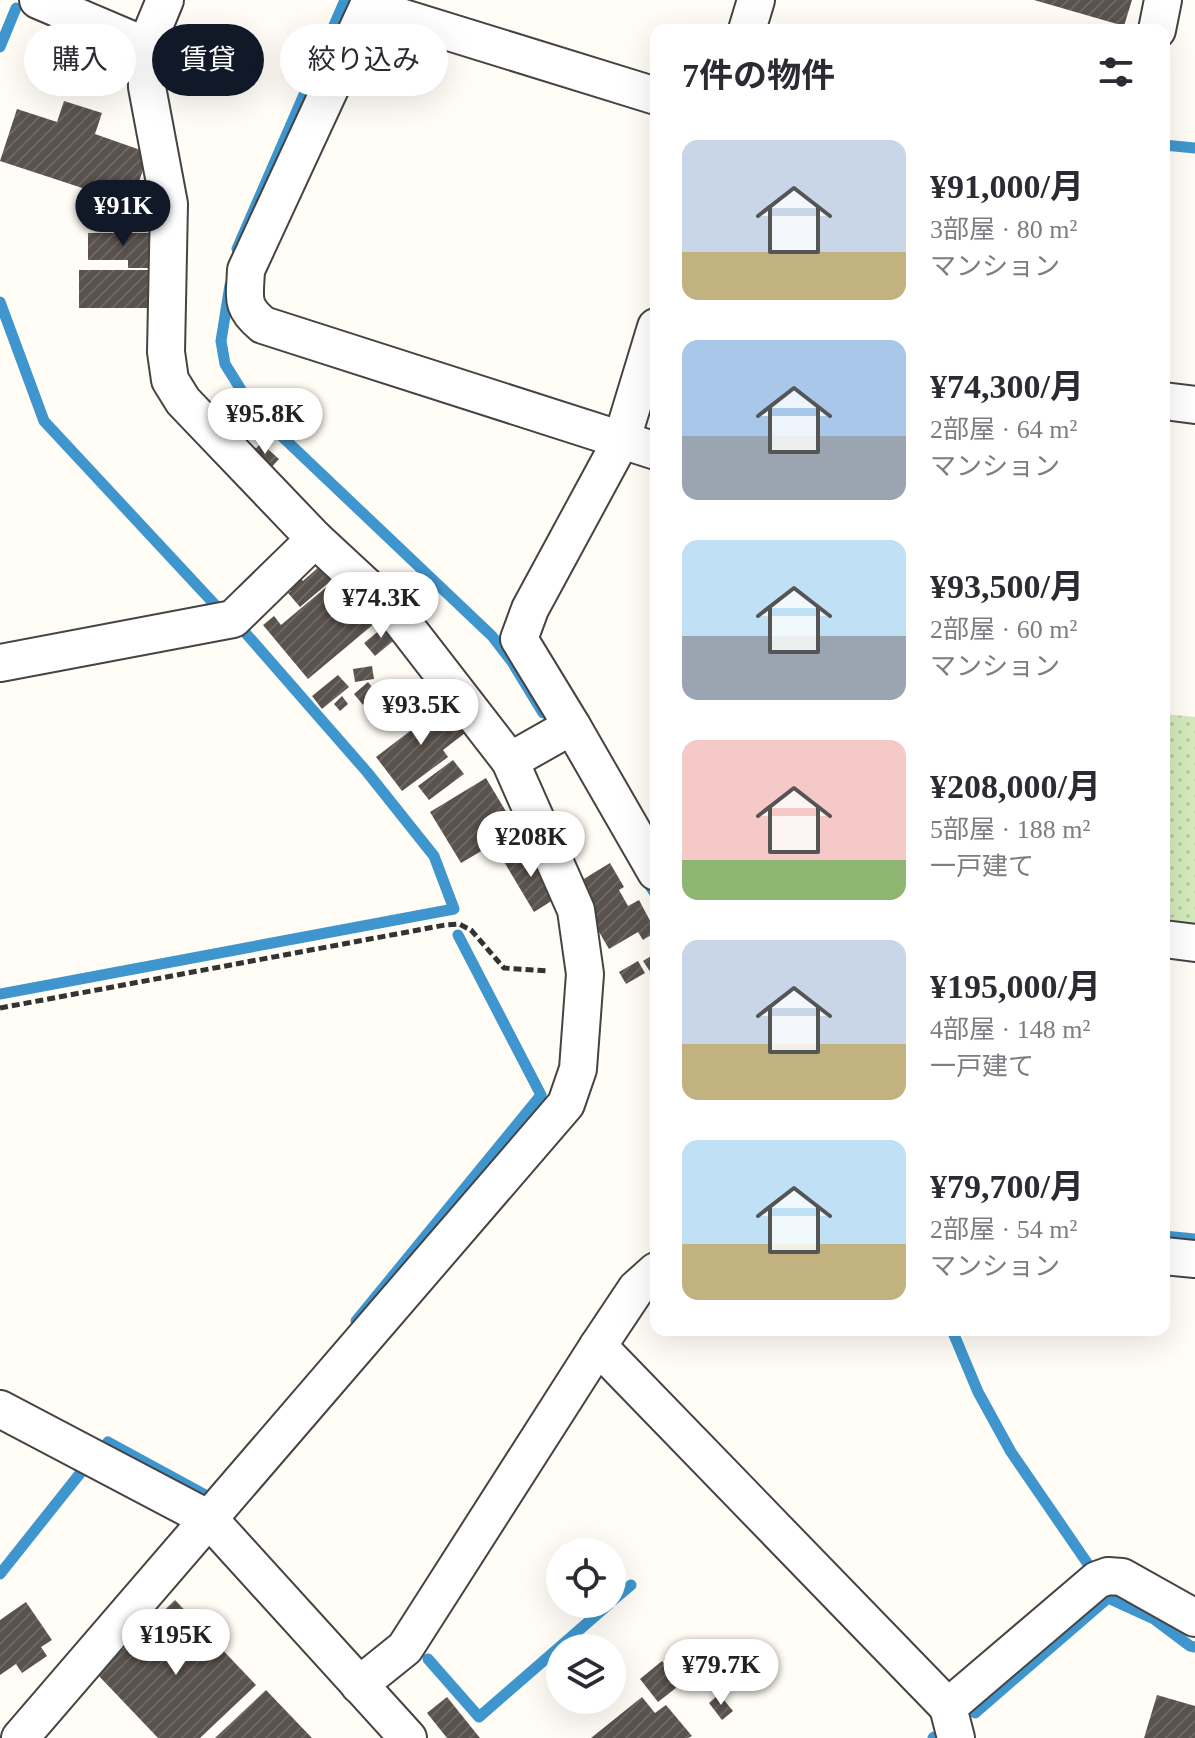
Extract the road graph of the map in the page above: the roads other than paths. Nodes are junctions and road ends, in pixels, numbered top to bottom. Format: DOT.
graph roads {
  1 [pos="38,0"];
  2 [pos="165,0"];
  3 [pos="756,0"];
  4 [pos="1163,0"];
  5 [pos="369,4"];
  6 [pos="749,24"];
  7 [pos="1158,24"];
  8 [pos="146,46"];
  9 [pos="650,94"];
  10 [pos="650,347"];
  11 [pos="1170,402"];
  12 [pos="1195,405"];
  13 [pos="622,439"];
  14 [pos="650,449"];
  15 [pos="315,539"];
  16 [pos="0,663"];
  17 [pos="572,726"];
  18 [pos="510,761"];
  19 [pos="650,862"];
  20 [pos="1170,940"];
  21 [pos="1195,943"];
  22 [pos="1170,1257"];
  23 [pos="1195,1259"];
  24 [pos="650,1276"];
  25 [pos="598,1346"];
  26 [pos="0,1409"];
  27 [pos="209,1519"];
  28 [pos="1195,1618"];
  29 [pos="359,1685"];
  30 [pos="952,1722"];
  31 [pos="20,1738"];
  32 [pos="408,1738"];
  1 -- 8 [label="street"];
  2 -- 8 [label="street"];
  3 -- 6 [label="street"];
  4 -- 7 [label="street"];
  5 -- 9 [label="street"];
  5 -- 13 [label="street"];
  8 -- 15 [label="street"];
  10 -- 13 [label="street"];
  11 -- 12 [label="street"];
  13 -- 14 [label="street"];
  13 -- 17 [label="street"];
  15 -- 16 [label="street"];
  15 -- 18 [label="street"];
  17 -- 18 [label="street"];
  17 -- 19 [label="street"];
  18 -- 27 [label="street"];
  20 -- 21 [label="street"];
  22 -- 23 [label="street"];
  24 -- 25 [label="street"];
  25 -- 29 [label="street"];
  25 -- 30 [label="street"];
  26 -- 27 [label="street"];
  27 -- 29 [label="street"];
  27 -- 31 [label="street"];
  28 -- 30 [label="street"];
  29 -- 32 [label="street"];
}
